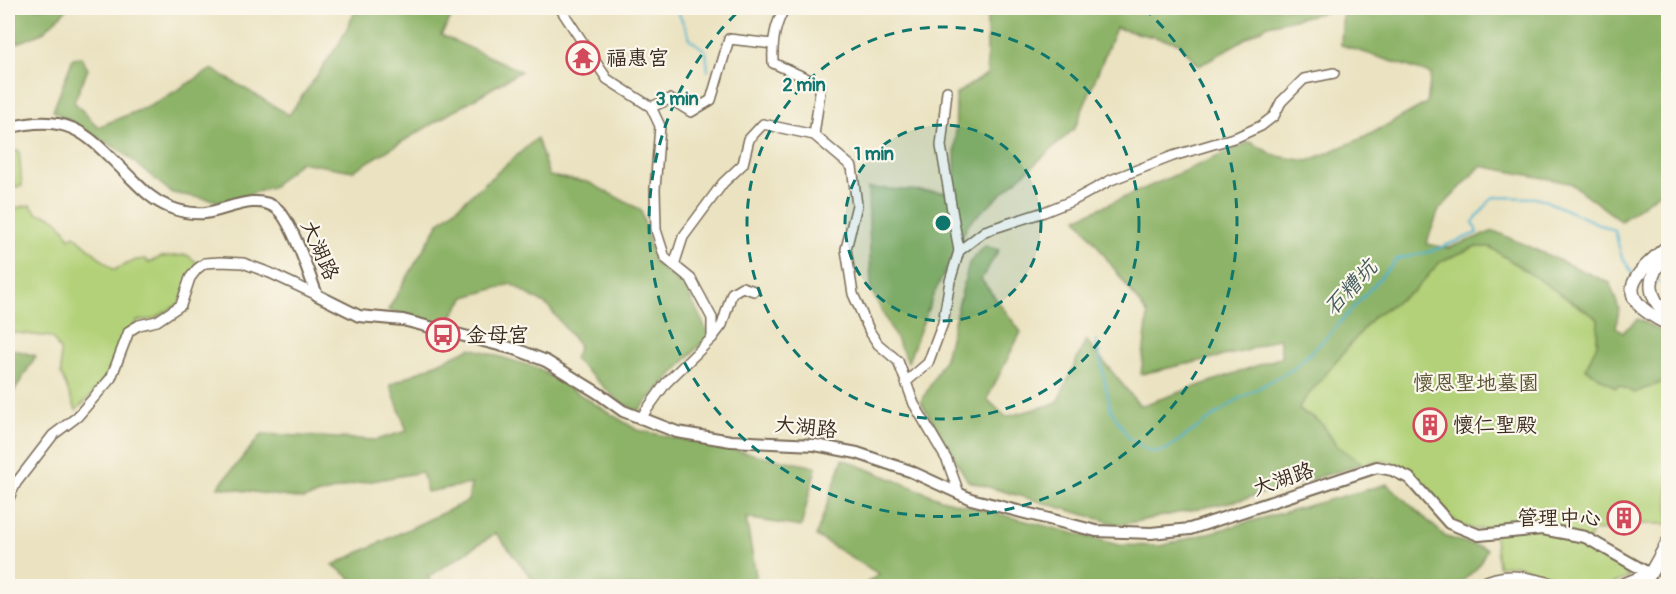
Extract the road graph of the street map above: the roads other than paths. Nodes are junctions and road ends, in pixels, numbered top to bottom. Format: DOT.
graph roads {
  1 [pos="560,8"];
  2 [pos="785,8"];
  3 [pos="772,44"];
  4 [pos="1334,73"];
  5 [pos="947,91"];
  6 [pos="651,107"];
  7 [pos="8,128"];
  8 [pos="814,135"];
  9 [pos="1668,246"];
  10 [pos="959,251"];
  11 [pos="1668,254"];
  12 [pos="674,265"];
  13 [pos="753,291"];
  14 [pos="317,295"];
  15 [pos="1668,315"];
  16 [pos="1668,324"];
  17 [pos="712,338"];
  18 [pos="906,382"];
  19 [pos="640,419"];
  20 [pos="959,493"];
  21 [pos="8,500"];
  22 [pos="1668,542"];
  23 [pos="1649,580"];
  24 [pos="1479,586"];
  25 [pos="1558,586"];
  26 [pos="1620,586"];
  1 -- 6 [label="street"];
  2 -- 3 [label="street"];
  3 -- 6 [label="street"];
  3 -- 8 [label="street"];
  4 -- 10 [label="street"];
  5 -- 10 [label="street"];
  6 -- 12 [label="street"];
  7 -- 14 [label="street, 大湖路"];
  8 -- 12 [label="street"];
  8 -- 18 [label="street"];
  9 -- 16 [label="main road"];
  10 -- 18 [label="street"];
  11 -- 15 [label="main road"];
  12 -- 17 [label="street"];
  13 -- 17 [label="street"];
  14 -- 19 [label="street, 大湖路"];
  14 -- 21 [label="street"];
  17 -- 19 [label="street"];
  18 -- 20 [label="street"];
  19 -- 20 [label="street, 大湖路"];
  20 -- 23 [label="street, 大湖路"];
  22 -- 23 [label="main road"];
  23 -- 26 [label="main road"];
  24 -- 25 [label="main road"];
}
